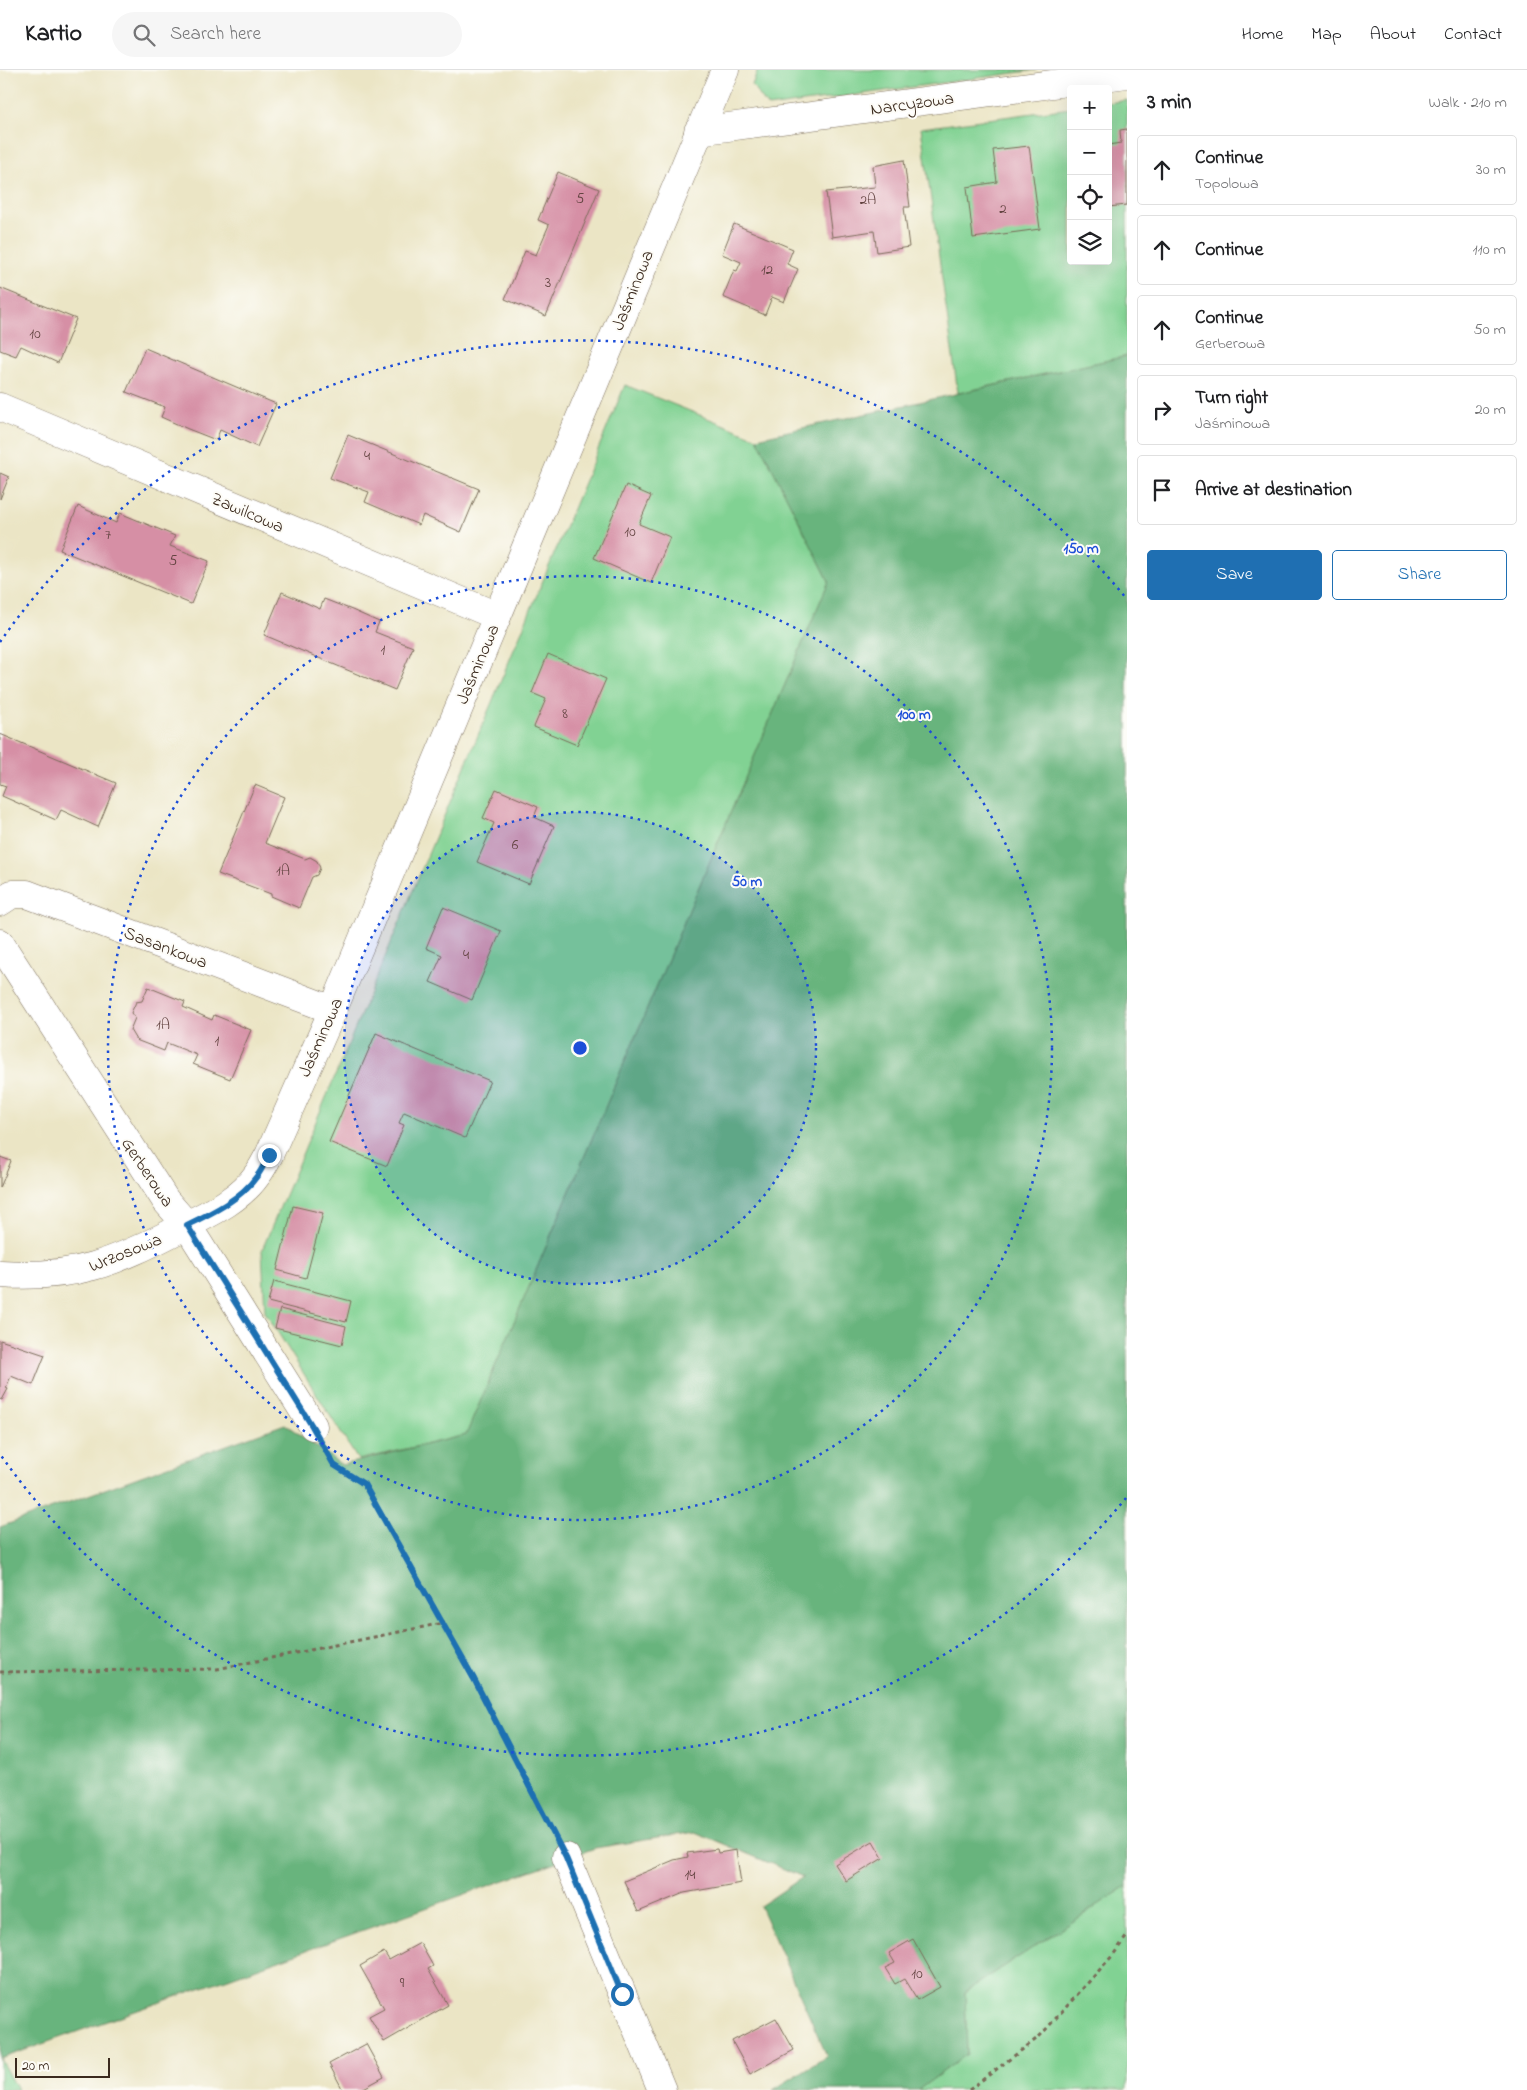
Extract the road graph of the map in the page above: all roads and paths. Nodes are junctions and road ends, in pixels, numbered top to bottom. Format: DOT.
graph roads {
  1 [pos="725,70"];
  2 [pos="1127,74"];
  3 [pos="698,132"];
  4 [pos="0,407"];
  5 [pos="497,616"];
  6 [pos="0,902"];
  7 [pos="0,942"];
  8 [pos="333,1010"];
  9 [pos="187,1225"];
  10 [pos="0,1274"];
  11 [pos="312,1426"];
  12 [pos="442,1623"];
  13 [pos="0,1672"];
  14 [pos="566,1858"];
  15 [pos="1127,1936"];
  16 [pos="662,2090"];
  17 [pos="969,2090"];
  1 -- 3 [label="street, Jaśminowa"];
  2 -- 3 [label="street, Narcyzowa"];
  3 -- 5 [label="street, Jaśminowa"];
  4 -- 5 [label="street, Zawilcowa"];
  5 -- 8 [label="street, Jaśminowa"];
  6 -- 8 [label="street, Sasankowa"];
  7 -- 9 [label="street, Gerberowa"];
  8 -- 9 [label="street, Jaśminowa"];
  9 -- 10 [label="street, Wrzosowa"];
  9 -- 11 [label="street, Gerberowa"];
  11 -- 12 [label="path"];
  12 -- 13 [label="path"];
  12 -- 14 [label="path"];
  14 -- 16 [label="street"];
  15 -- 17 [label="path"];
}
